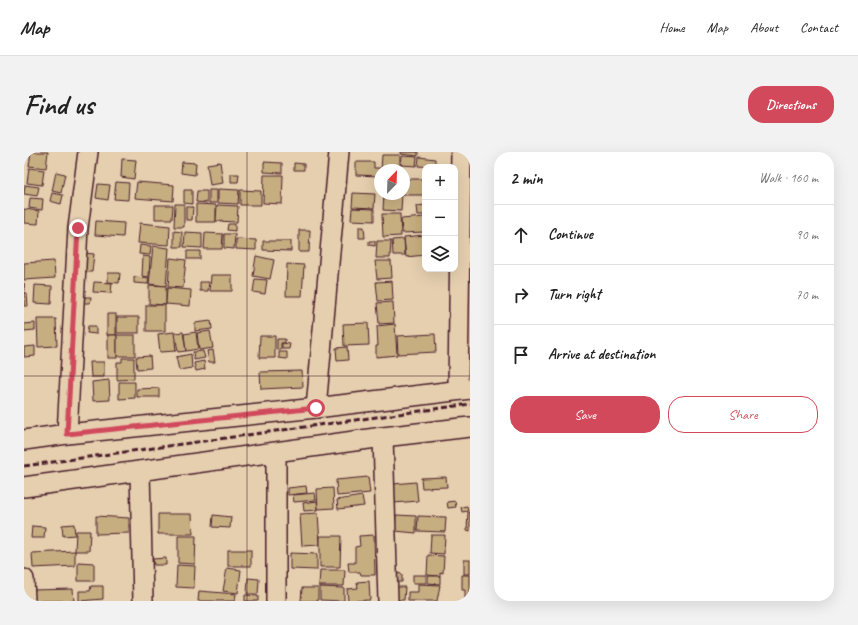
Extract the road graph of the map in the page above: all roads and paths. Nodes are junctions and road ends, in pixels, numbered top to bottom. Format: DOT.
graph roads {
  1 [pos="88,152"];
  2 [pos="340,152"];
  3 [pos="461,152"];
  4 [pos="464,389"];
  5 [pos="316,408"];
  6 [pos="470,427"];
  7 [pos="67,434"];
  8 [pos="383,437"];
  9 [pos="24,440"];
  10 [pos="276,452"];
  11 [pos="140,471"];
  12 [pos="24,487"];
  13 [pos="24,579"];
  14 [pos="25,601"];
  15 [pos="143,601"];
  16 [pos="276,601"];
  17 [pos="388,601"];
  1 -- 7 [label="street"];
  2 -- 5 [label="street"];
  3 -- 4 [label="street"];
  4 -- 5 [label="street"];
  5 -- 7 [label="street"];
  6 -- 8 [label="street"];
  7 -- 9 [label="street"];
  8 -- 10 [label="street"];
  8 -- 17 [label="street"];
  10 -- 11 [label="street"];
  10 -- 16 [label="street"];
  11 -- 12 [label="street"];
  11 -- 15 [label="street"];
  13 -- 14 [label="street"];
}
